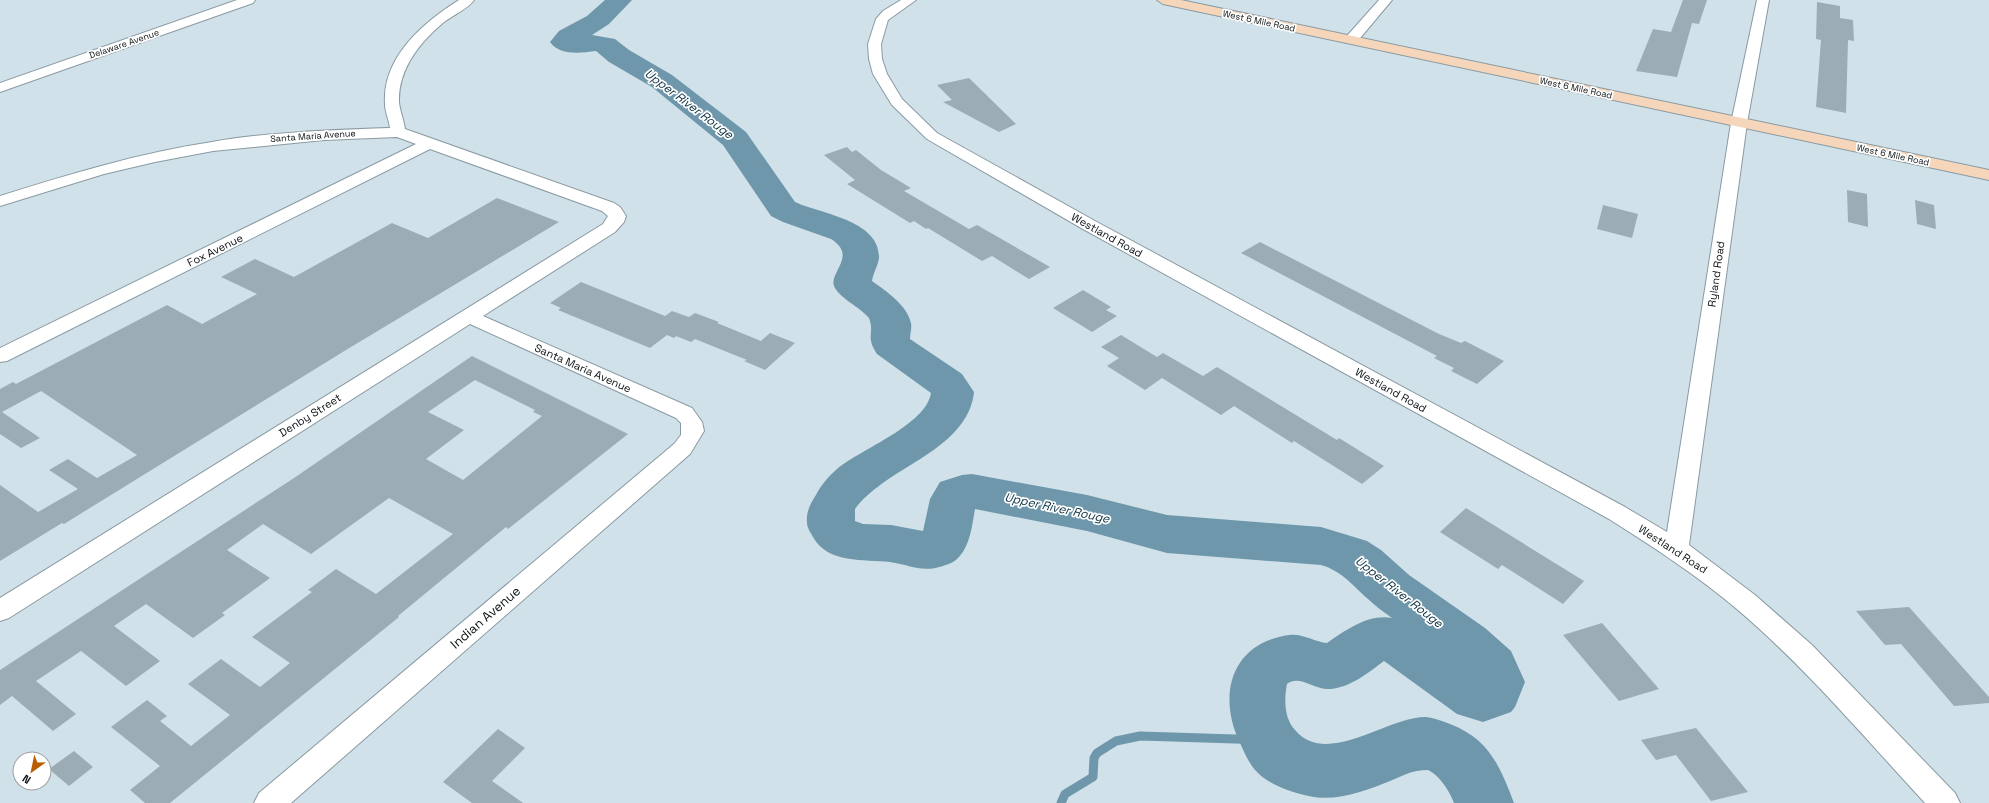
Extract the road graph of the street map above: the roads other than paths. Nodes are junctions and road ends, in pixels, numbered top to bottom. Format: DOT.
graph roads {
  1 [pos="249,0"];
  2 [pos="468,0"];
  3 [pos="910,0"];
  4 [pos="1162,0"];
  5 [pos="1386,0"];
  6 [pos="1763,0"];
  7 [pos="1352,40"];
  8 [pos="0,88"];
  9 [pos="1738,123"];
  10 [pos="398,132"];
  11 [pos="429,143"];
  12 [pos="1989,175"];
  13 [pos="0,201"];
  14 [pos="617,216"];
  15 [pos="467,316"];
  16 [pos="0,356"];
  17 [pos="694,426"];
  18 [pos="1676,549"];
  19 [pos="0,611"];
  20 [pos="269,803"];
  21 [pos="1945,803"];
  1 -- 8 [label="street, Delaware Avenue"];
  2 -- 10 [label="street"];
  3 -- 18 [label="street, Westland Road"];
  4 -- 7 [label="main road, West 6 Mile Road"];
  5 -- 7 [label="street"];
  6 -- 9 [label="street, Ryland Road"];
  7 -- 9 [label="main road, West 6 Mile Road"];
  9 -- 12 [label="main road, West 6 Mile Road"];
  9 -- 18 [label="street, Ryland Road"];
  10 -- 11 [label="street, Santa Maria Avenue"];
  10 -- 13 [label="street, Santa Maria Avenue"];
  11 -- 14 [label="street, Santa Maria Avenue"];
  11 -- 16 [label="street, Fox Avenue"];
  14 -- 15 [label="street, Denby Street"];
  15 -- 17 [label="street, Santa Maria Avenue"];
  15 -- 19 [label="street, Denby Street"];
  17 -- 20 [label="street, Indian Avenue"];
  18 -- 21 [label="street, Westland Road"];
}
